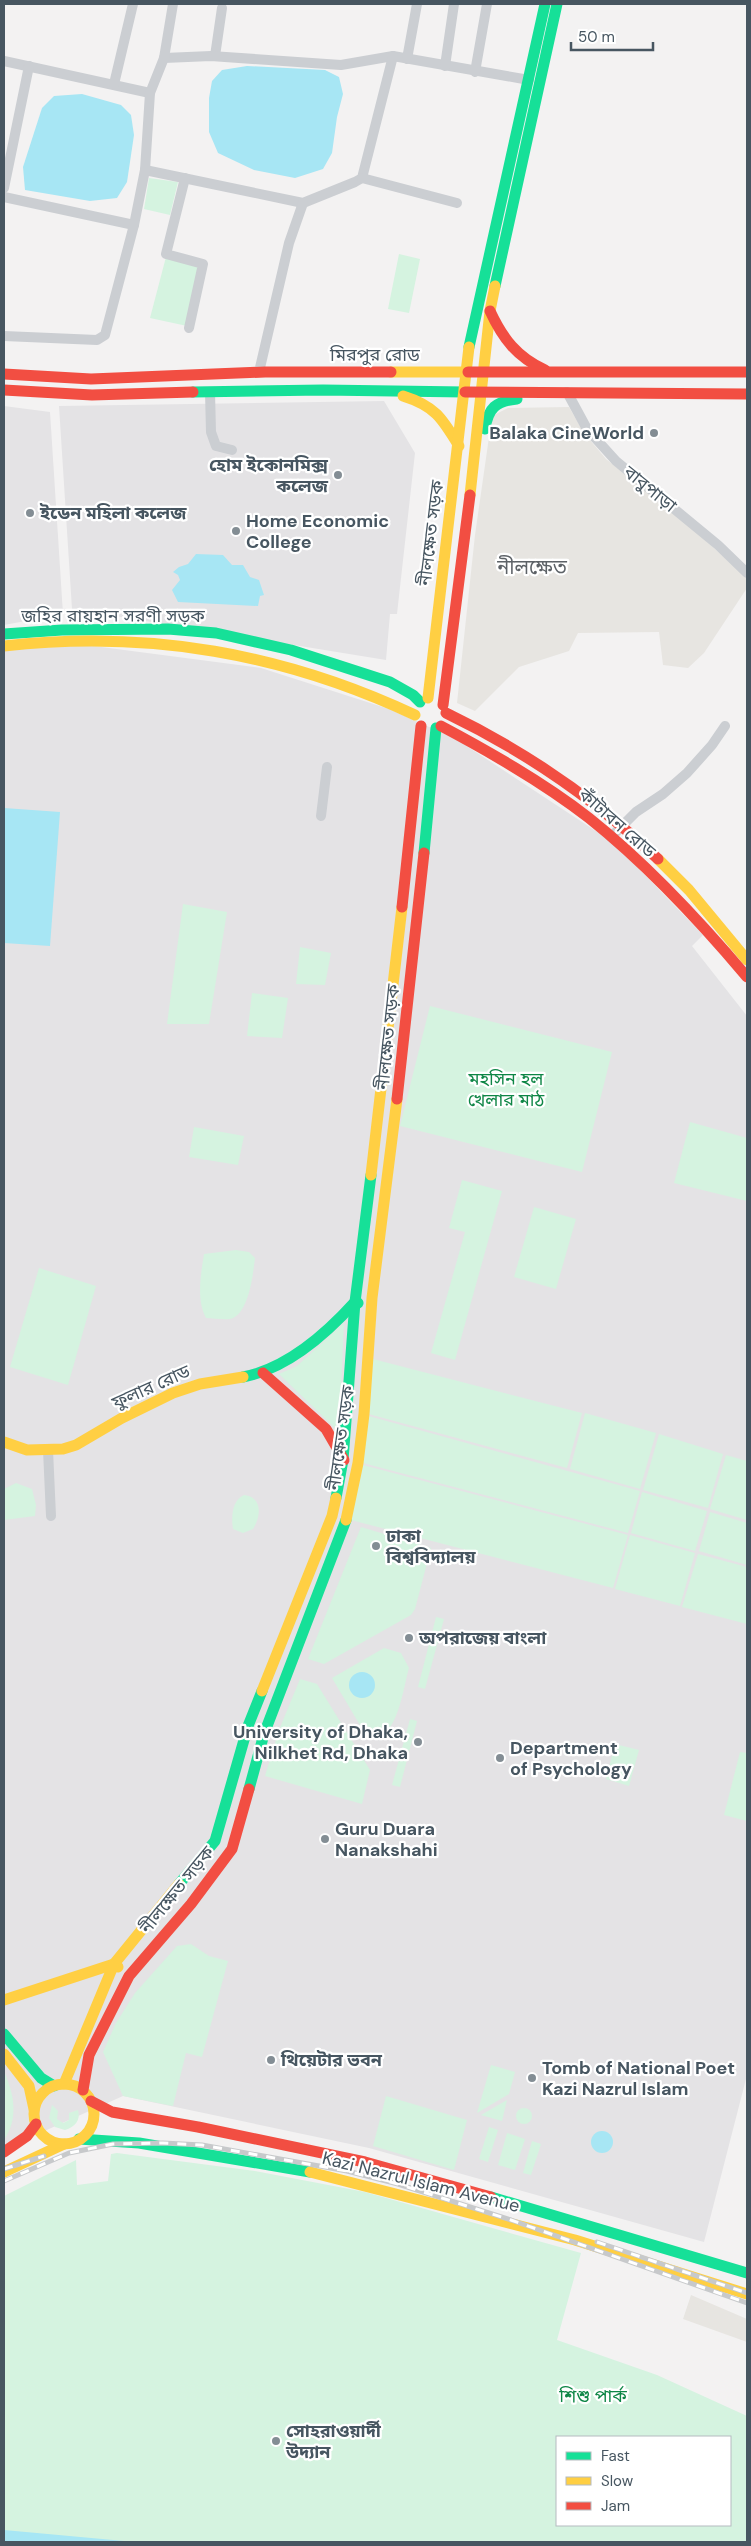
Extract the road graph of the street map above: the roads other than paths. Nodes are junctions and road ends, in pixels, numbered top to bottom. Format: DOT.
graph roads {
  1 [pos="133,4"];
  2 [pos="173,4"];
  3 [pos="417,4"];
  4 [pos="454,4"];
  5 [pos="487,4"];
  6 [pos="545,4"];
  7 [pos="557,4"];
  8 [pos="222,8"];
  9 [pos="215,56"];
  10 [pos="393,56"];
  11 [pos="164,58"];
  12 [pos="407,59"];
  13 [pos="4,61"];
  14 [pos="29,66"];
  15 [pos="445,66"];
  16 [pos="475,72"];
  17 [pos="529,80"];
  18 [pos="114,84"];
  19 [pos="150,93"];
  20 [pos="145,170"];
  21 [pos="185,178"];
  22 [pos="362,178"];
  23 [pos="4,188"];
  24 [pos="4,197"];
  25 [pos="303,202"];
  26 [pos="457,203"];
  27 [pos="134,225"];
  28 [pos="490,311"];
  29 [pos="189,328"];
  30 [pos="4,336"];
  31 [pos="547,371"];
  32 [pos="259,372"];
  33 [pos="468,372"];
  34 [pos="483,372"];
  35 [pos="747,372"];
  36 [pos="4,374"];
  37 [pos="4,390"];
  38 [pos="384,390"];
  39 [pos="210,392"];
  40 [pos="466,392"];
  41 [pos="482,392"];
  42 [pos="564,392"];
  43 [pos="747,394"];
  44 [pos="459,446"];
  45 [pos="232,450"];
  46 [pos="469,503"];
  47 [pos="747,573"];
  48 [pos="4,634"];
  49 [pos="4,646"];
  50 [pos="424,700"];
  51 [pos="444,709"];
  52 [pos="415,715"];
  53 [pos="421,726"];
  54 [pos="725,726"];
  55 [pos="438,727"];
  56 [pos="327,767"];
  57 [pos="321,816"];
  58 [pos="623,826"];
  59 [pos="611,838"];
  60 [pos="744,962"];
  61 [pos="747,977"];
  62 [pos="355,1302"];
  63 [pos="371,1303"];
  64 [pos="264,1374"];
  65 [pos="4,1442"];
  66 [pos="48,1450"];
  67 [pos="343,1460"];
  68 [pos="358,1463"];
  69 [pos="51,1516"];
  70 [pos="273,1660"];
  71 [pos="290,1665"];
  72 [pos="114,1964"];
  73 [pos="129,1976"];
  74 [pos="4,2000"];
  75 [pos="4,2034"];
  76 [pos="4,2054"];
  77 [pos="59,2085"];
  78 [pos="83,2090"];
  79 [pos="91,2101"];
  80 [pos="34,2110"];
  81 [pos="36,2124"];
  82 [pos="79,2140"];
  83 [pos="64,2144"];
  84 [pos="4,2152"];
  85 [pos="4,2172"];
  86 [pos="747,2273"];
  87 [pos="747,2294"];
  1 -- 18 [label="street"];
  2 -- 11 [label="street"];
  3 -- 12 [label="street"];
  4 -- 15 [label="street"];
  5 -- 16 [label="street"];
  6 -- 17 [label="main road, নীলক্ষেত সড়ক"];
  7 -- 28 [label="main road"];
  8 -- 9 [label="street"];
  9 -- 10 [label="street"];
  9 -- 11 [label="street"];
  10 -- 12 [label="street"];
  10 -- 22 [label="street"];
  11 -- 19 [label="street"];
  12 -- 15 [label="street"];
  13 -- 14 [label="street"];
  14 -- 18 [label="street"];
  14 -- 23 [label="street"];
  15 -- 16 [label="street"];
  16 -- 17 [label="street"];
  17 -- 33 [label="main road, নীলক্ষেত সড়ক"];
  18 -- 19 [label="street"];
  19 -- 20 [label="street"];
  20 -- 21 [label="street"];
  20 -- 27 [label="street"];
  21 -- 25 [label="street"];
  21 -- 29 [label="street"];
  22 -- 25 [label="street"];
  22 -- 26 [label="street"];
  24 -- 27 [label="street"];
  25 -- 32 [label="street"];
  27 -- 30 [label="street"];
  28 -- 31 [label="main road"];
  28 -- 34 [label="main road"];
  31 -- 34 [label="main road, মিরপুর রোড"];
  31 -- 35 [label="main road, মিরপুর রোড"];
  32 -- 33 [label="main road, মিরপুর রোড"];
  32 -- 36 [label="main road, মিরপুর রোড"];
  33 -- 34 [label="main road, মিরপুর রোড"];
  33 -- 40 [label="main road, নীলক্ষেত সড়ক"];
  34 -- 41 [label="main road"];
  37 -- 39 [label="main road, মিরপুর রোড"];
  38 -- 39 [label="main road, মিরপুর রোড"];
  38 -- 40 [label="main road, মিরপুর রোড"];
  38 -- 44 [label="main road"];
  39 -- 45 [label="street"];
  40 -- 41 [label="main road, মিরপুর রোড"];
  40 -- 44 [label="main road, নীলক্ষেত সড়ক"];
  41 -- 42 [label="main road, মিরপুর রোড"];
  41 -- 46 [label="main road"];
  42 -- 43 [label="main road, মিরপুর রোড"];
  42 -- 46 [label="main road"];
  42 -- 47 [label="street, বাবুপাড়া"];
  44 -- 50 [label="main road, নীলক্ষেত সড়ক"];
  46 -- 51 [label="main road"];
  48 -- 50 [label="main road, জহির রায়হান সরণী সড়ক"];
  49 -- 52 [label="main road"];
  50 -- 51 [label="main road"];
  50 -- 52 [label="main road"];
  51 -- 55 [label="main road"];
  51 -- 58 [label="main road, কাঁটাবন রোড"];
  52 -- 53 [label="main road"];
  53 -- 55 [label="main road"];
  53 -- 62 [label="main road, নীলক্ষেত সড়ক"];
  54 -- 58 [label="street"];
  55 -- 59 [label="main road, কাঁটাবন রোড"];
  55 -- 63 [label="main road, নীলক্ষেত সড়ক"];
  56 -- 57 [label="street"];
  58 -- 59 [label="street"];
  58 -- 60 [label="main road, কাঁটাবন রোড"];
  59 -- 60 [label="main road, কাঁটাবন রোড"];
  60 -- 61 [label="main road, কাঁটাবন রোড"];
  62 -- 63 [label="main road"];
  62 -- 64 [label="main road, ফুলার রোড"];
  62 -- 67 [label="main road, নীলক্ষেত সড়ক"];
  63 -- 68 [label="main road, নীলক্ষেত সড়ক"];
  64 -- 66 [label="main road, ফুলার রোড"];
  64 -- 67 [label="main road"];
  65 -- 66 [label="main road, ফুলার রোড"];
  66 -- 69 [label="street"];
  67 -- 68 [label="main road"];
  67 -- 70 [label="main road, নীলক্ষেত সড়ক"];
  68 -- 71 [label="main road, নীলক্ষেত সড়ক"];
  70 -- 71 [label="main road"];
  70 -- 72 [label="main road, নীলক্ষেত সড়ক"];
  71 -- 73 [label="main road, নীলক্ষেত সড়ক"];
  72 -- 73 [label="main road"];
  72 -- 74 [label="main road"];
  72 -- 77 [label="main road, নীলক্ষেত সড়ক"];
  73 -- 78 [label="main road, নীলক্ষেত সড়ক"];
  75 -- 77 [label="main road"];
  76 -- 80 [label="main road"];
  77 -- 78 [label="main road"];
  77 -- 80 [label="main road"];
  78 -- 79 [label="main road"];
  79 -- 82 [label="main road"];
  79 -- 86 [label="main road, Kazi Nazrul Islam Avenue"];
  80 -- 81 [label="main road"];
  81 -- 83 [label="main road"];
  81 -- 84 [label="main road"];
  82 -- 83 [label="main road"];
  82 -- 87 [label="main road, Kazi Nazrul Islam Avenue"];
  83 -- 85 [label="main road"];
}
